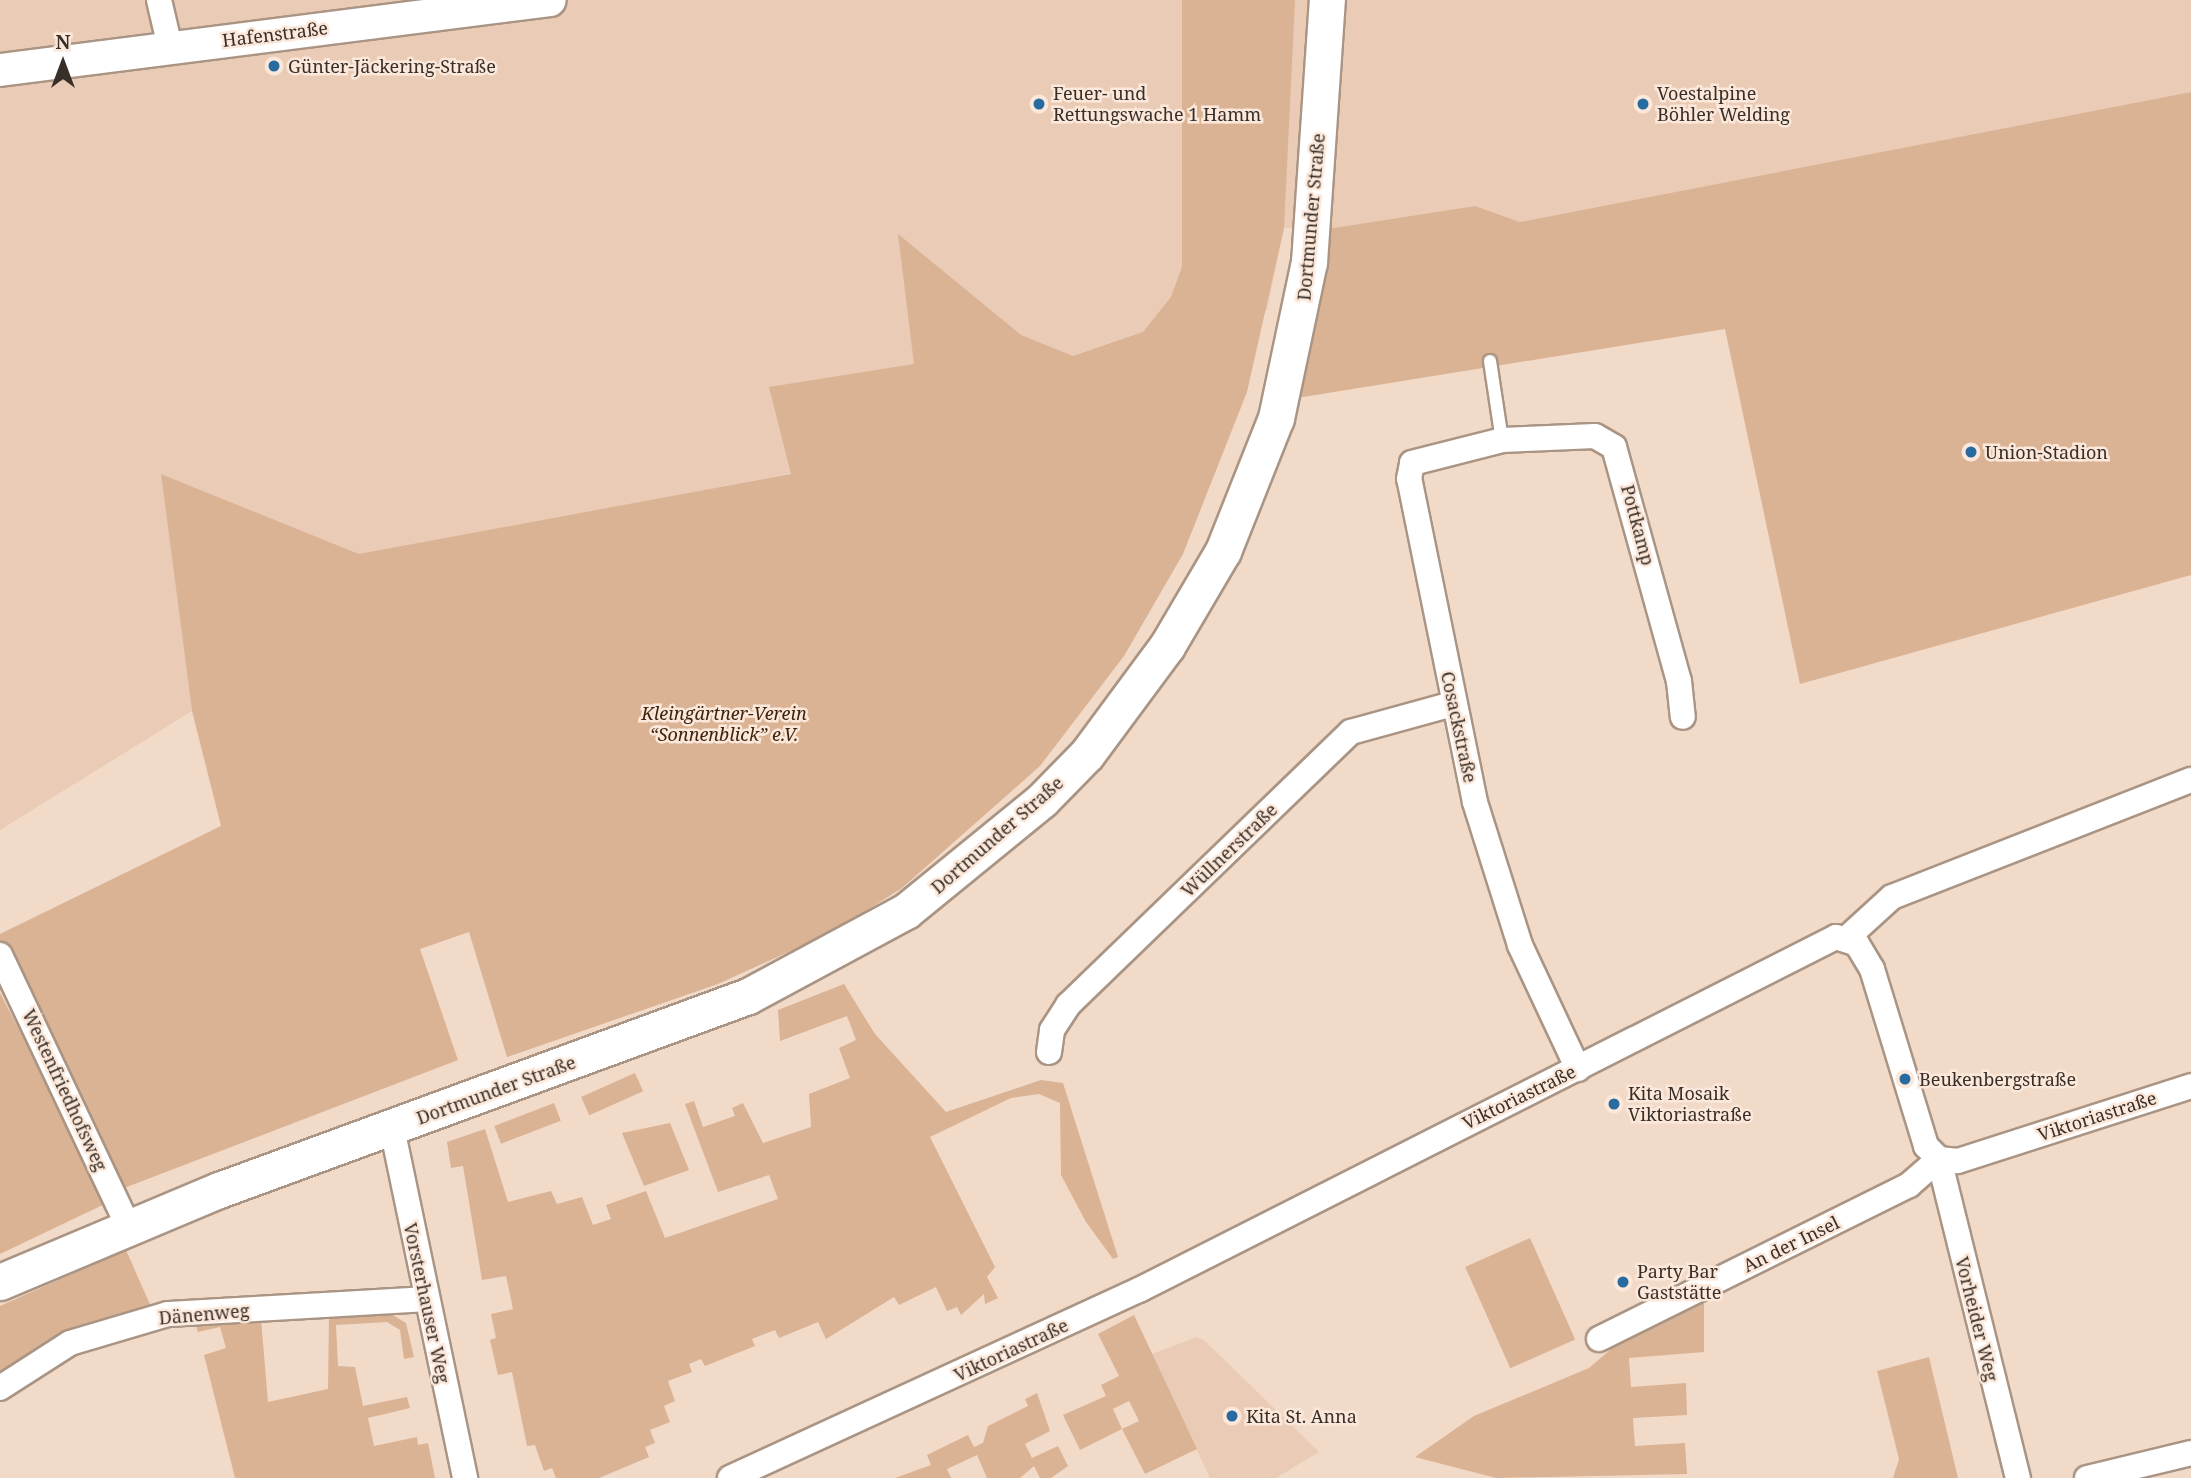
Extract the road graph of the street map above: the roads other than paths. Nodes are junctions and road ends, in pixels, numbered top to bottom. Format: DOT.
graph roads {
  1 [pos="159,0"];
  2 [pos="550,0"];
  3 [pos="1327,0"];
  4 [pos="170,47"];
  5 [pos="0,70"];
  6 [pos="1490,360"];
  7 [pos="1502,440"];
  8 [pos="1453,704"];
  9 [pos="1683,718"];
  10 [pos="2191,780"];
  11 [pos="1848,937"];
  12 [pos="0,955"];
  13 [pos="1049,1052"];
  14 [pos="1578,1069"];
  15 [pos="2191,1086"];
  16 [pos="392,1128"];
  17 [pos="1939,1159"];
  18 [pos="128,1226"];
  19 [pos="0,1282"];
  20 [pos="425,1299"];
  21 [pos="1599,1339"];
  22 [pos="0,1388"];
  23 [pos="2191,1453"];
  24 [pos="465,1478"];
  25 [pos="730,1478"];
  26 [pos="2018,1478"];
  27 [pos="2087,1478"];
  1 -- 4 [label="street"];
  2 -- 4 [label="street, Hafenstraße"];
  3 -- 16 [label="main road, Dortmunder Straße"];
  4 -- 5 [label="street, Hafenstraße"];
  6 -- 7 [label="lane"];
  7 -- 8 [label="street, Cosackstraße"];
  7 -- 9 [label="street, Pottkamp"];
  8 -- 13 [label="street, Wüllnerstraße"];
  8 -- 14 [label="street, Cosackstraße"];
  10 -- 11 [label="street"];
  11 -- 14 [label="street, Viktoriastraße"];
  11 -- 17 [label="street"];
  12 -- 18 [label="street, Westenfriedhofsweg"];
  14 -- 25 [label="street, Viktoriastraße"];
  15 -- 17 [label="street, Viktoriastraße"];
  16 -- 18 [label="main road, Dortmunder Straße"];
  16 -- 20 [label="street, Vorsterhauser Weg"];
  17 -- 21 [label="street, An der Insel"];
  17 -- 26 [label="street, Vorheider Weg"];
  18 -- 19 [label="main road, Dortmunder Straße"];
  20 -- 22 [label="street, Dänenweg"];
  20 -- 24 [label="street, Vorsterhauser Weg"];
  23 -- 27 [label="street"];
}
